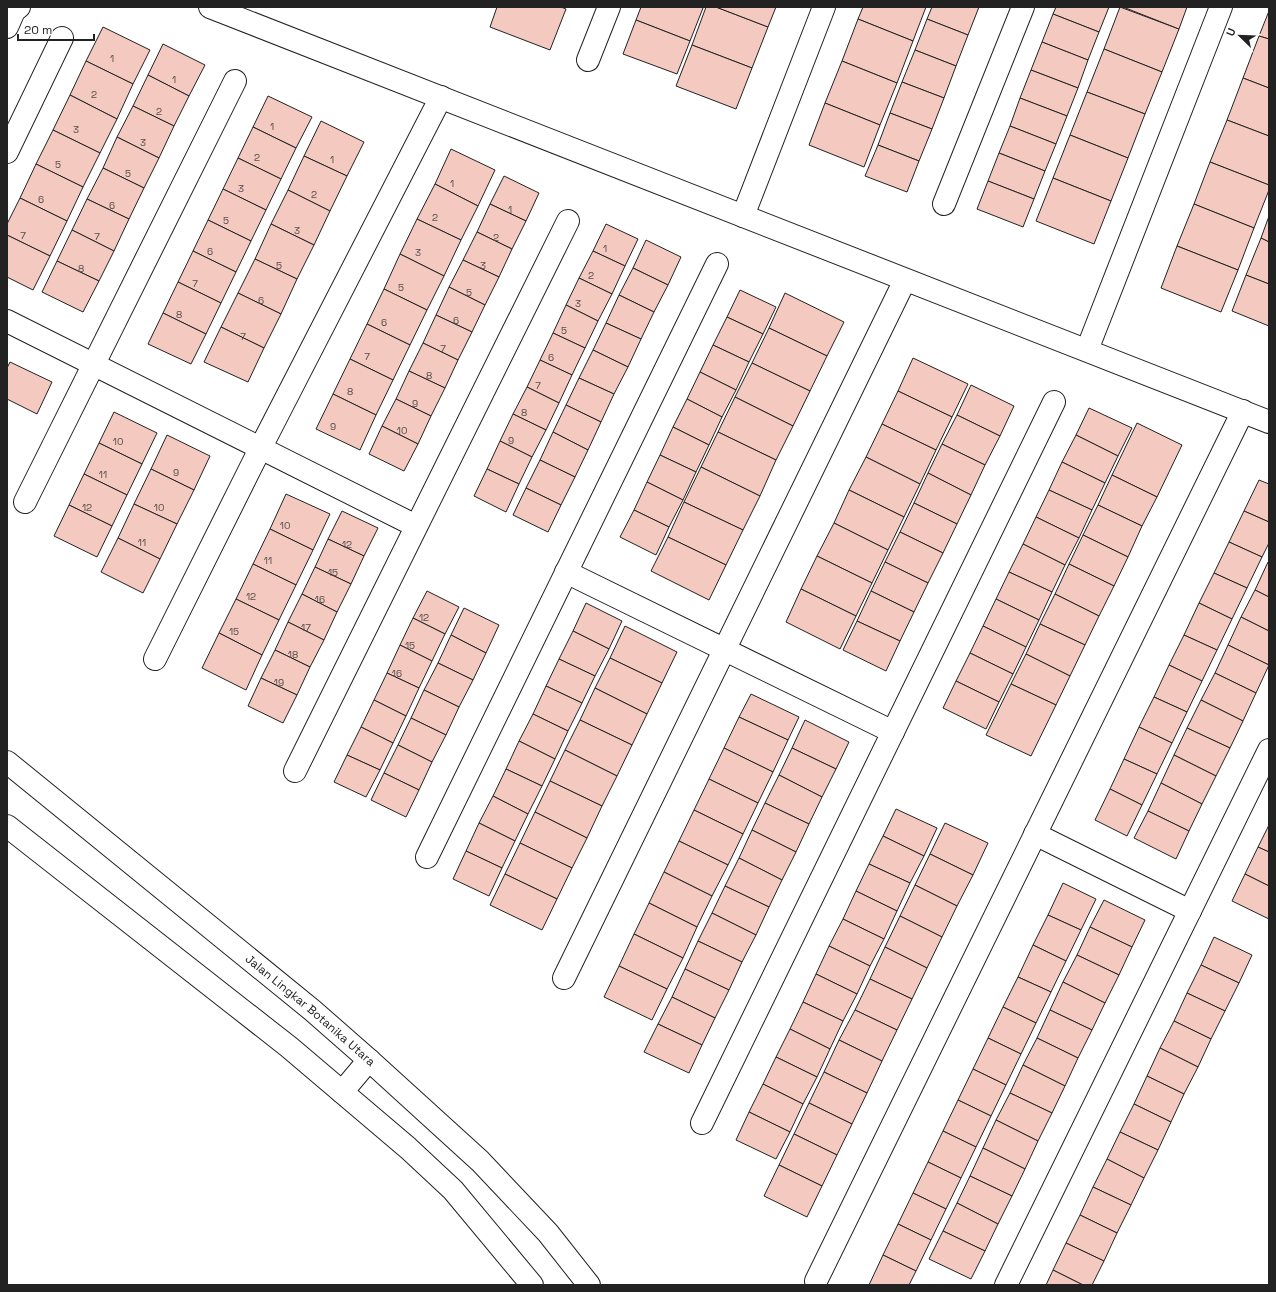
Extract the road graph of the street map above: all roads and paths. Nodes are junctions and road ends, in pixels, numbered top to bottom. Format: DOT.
graph roads {
  1 [pos="19,7"];
  2 [pos="210,7"];
  3 [pos="608,7"];
  4 [pos="824,7"];
  5 [pos="1023,7"];
  6 [pos="1221,7"];
  7 [pos="7,27"];
  8 [pos="62,38"];
  9 [pos="588,60"];
  10 [pos="234,82"];
  11 [pos="441,96"];
  12 [pos="7,152"];
  13 [pos="944,204"];
  14 [pos="743,216"];
  15 [pos="568,221"];
  16 [pos="717,264"];
  17 [pos="905,280"];
  18 [pos="7,321"];
  19 [pos="1087,350"];
  20 [pos="94,363"];
  21 [pos="1054,402"];
  22 [pos="1243,411"];
  23 [pos="1269,422"];
  24 [pos="261,447"];
  25 [pos="25,502"];
  26 [pos="416,526"];
  27 [pos="566,572"];
  28 [pos="725,649"];
  29 [pos="155,659"];
  30 [pos="893,732"];
  31 [pos="1269,750"];
  32 [pos="7,762"];
  33 [pos="295,771"];
  34 [pos="7,826"];
  35 [pos="1035,834"];
  36 [pos="427,857"];
  37 [pos="1190,911"];
  38 [pos="564,978"];
  39 [pos="369,1060"];
  40 [pos="342,1092"];
  41 [pos="702,1123"];
  42 [pos="816,1281"];
  43 [pos="532,1285"];
  44 [pos="589,1285"];
  45 [pos="1006,1285"];
  1 -- 7 [label="street"];
  2 -- 11 [label="street"];
  3 -- 9 [label="street"];
  4 -- 14 [label="street"];
  5 -- 13 [label="street"];
  6 -- 19 [label="street"];
  8 -- 12 [label="street"];
  10 -- 20 [label="street"];
  11 -- 14 [label="street"];
  11 -- 24 [label="street"];
  14 -- 17 [label="street"];
  15 -- 26 [label="street"];
  16 -- 27 [label="street"];
  17 -- 19 [label="street"];
  17 -- 28 [label="street"];
  18 -- 20 [label="street"];
  19 -- 22 [label="street"];
  20 -- 24 [label="street"];
  20 -- 25 [label="street"];
  21 -- 30 [label="street"];
  22 -- 23 [label="street"];
  22 -- 35 [label="street"];
  24 -- 26 [label="street"];
  24 -- 29 [label="street"];
  26 -- 33 [label="street"];
  27 -- 28 [label="street"];
  27 -- 36 [label="street"];
  28 -- 30 [label="street"];
  28 -- 38 [label="street"];
  30 -- 41 [label="street"];
  31 -- 37 [label="street"];
  32 -- 39 [label="street, Jalan Lingkar Botanika Utara"];
  34 -- 40 [label="street"];
  35 -- 37 [label="street"];
  35 -- 42 [label="street"];
  37 -- 45 [label="street"];
  39 -- 40 [label="street"];
  39 -- 44 [label="street, Jalan Lingkar Botanika Utara"];
  40 -- 43 [label="street"];
}
